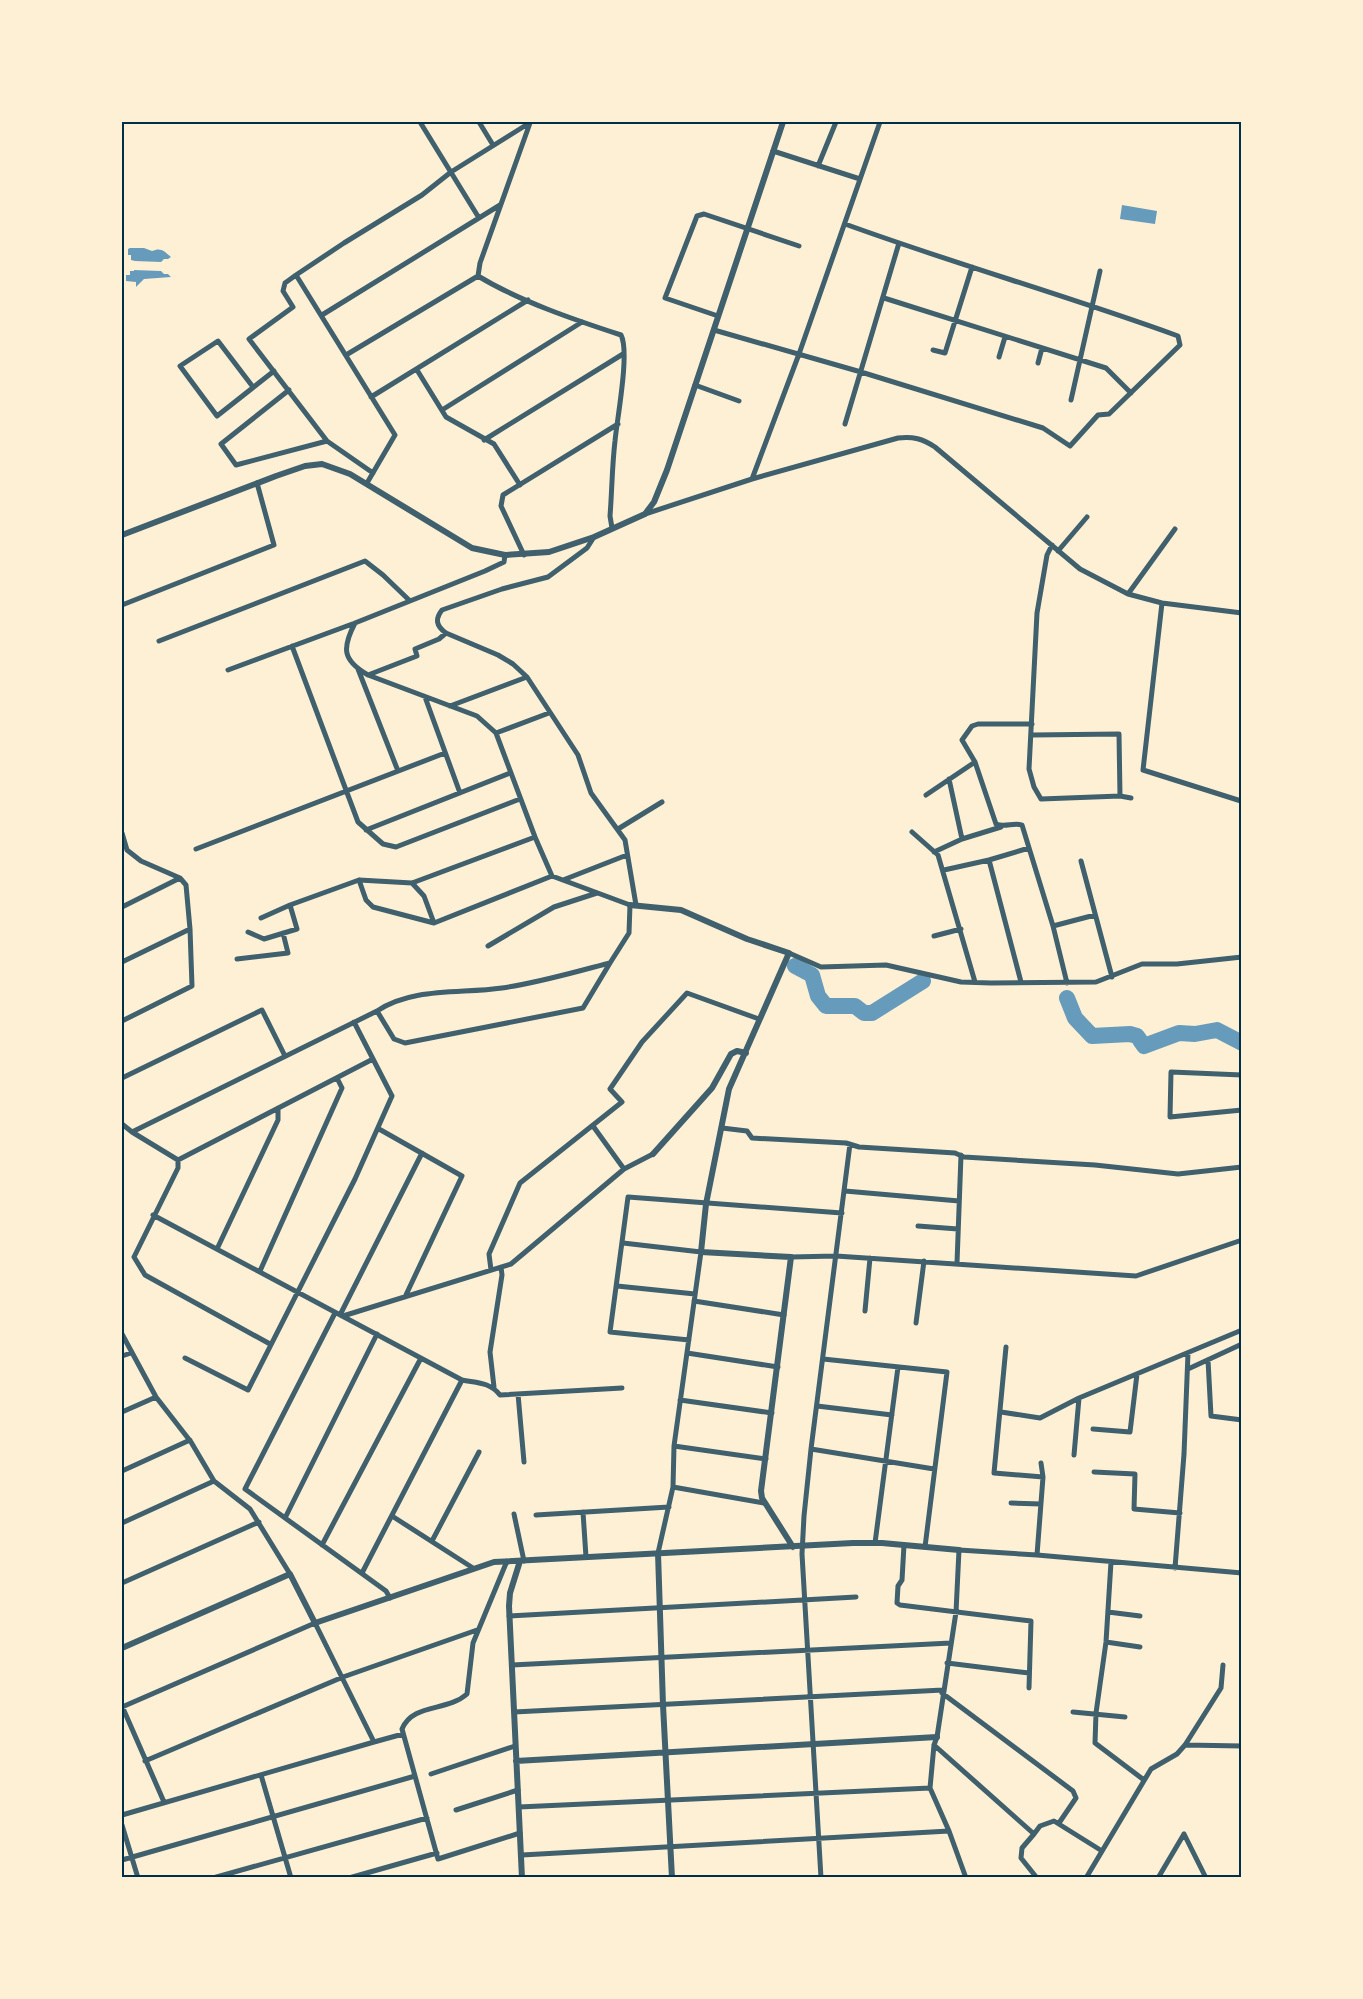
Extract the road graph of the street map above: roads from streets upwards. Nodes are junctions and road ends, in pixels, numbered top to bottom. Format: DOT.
graph roads {
  1 [pos="420,122"];
  2 [pos="479,122"];
  3 [pos="531,122"];
  4 [pos="783,122"];
  5 [pos="836,122"];
  6 [pos="880,122"];
  7 [pos="493,145"];
  8 [pos="773,151"];
  9 [pos="818,166"];
  10 [pos="451,172"];
  11 [pos="860,179"];
  12 [pos="500,205"];
  13 [pos="479,218"];
  14 [pos="845,224"];
  15 [pos="748,228"];
  16 [pos="899,243"];
  17 [pos="799,246"];
  18 [pos="972,267"];
  19 [pos="1100,272"];
  20 [pos="296,275"];
  21 [pos="478,276"];
  22 [pos="884,298"];
  23 [pos="528,300"];
  24 [pos="1091,304"];
  25 [pos="322,315"];
  26 [pos="718,316"];
  27 [pos="956,321"];
  28 [pos="582,322"];
  29 [pos="714,330"];
  30 [pos="1005,337"];
  31 [pos="1042,348"];
  32 [pos="933,350"];
  33 [pos="623,354"];
  34 [pos="799,354"];
  35 [pos="346,355"];
  36 [pos="999,357"];
  37 [pos="1080,360"];
  38 [pos="1038,363"];
  39 [pos="417,370"];
  40 [pos="274,371"];
  41 [pos="861,372"];
  42 [pos="695,386"];
  43 [pos="254,387"];
  44 [pos="289,390"];
  45 [pos="1131,393"];
  46 [pos="371,397"];
  47 [pos="1071,400"];
  48 [pos="739,401"];
  49 [pos="442,410"];
  50 [pos="618,424"];
  51 [pos="845,424"];
  52 [pos="484,440"];
  53 [pos="327,441"];
  54 [pos="374,473"];
  55 [pos="752,479"];
  56 [pos="257,483"];
  57 [pos="367,483"];
  58 [pos="520,485"];
  59 [pos="645,514"];
  60 [pos="1088,517"];
  61 [pos="612,528"];
  62 [pos="1175,529"];
  63 [pos="122,535"];
  64 [pos="594,537"];
  65 [pos="1052,545"];
  66 [pos="1058,551"];
  67 [pos="505,555"];
  68 [pos="524,555"];
  69 [pos="1128,594"];
  70 [pos="409,600"];
  71 [pos="1162,603"];
  72 [pos="122,605"];
  73 [pos="1242,613"];
  74 [pos="355,623"];
  75 [pos="446,633"];
  76 [pos="159,641"];
  77 [pos="291,646"];
  78 [pos="357,669"];
  79 [pos="228,670"];
  80 [pos="368,675"];
  81 [pos="527,677"];
  82 [pos="425,697"];
  83 [pos="450,706"];
  84 [pos="549,713"];
  85 [pos="1032,724"];
  86 [pos="496,733"];
  87 [pos="1032,735"];
  88 [pos="445,753"];
  89 [pos="975,762"];
  90 [pos="398,771"];
  91 [pos="510,774"];
  92 [pos="950,779"];
  93 [pos="347,791"];
  94 [pos="460,793"];
  95 [pos="926,795"];
  96 [pos="1120,796"];
  97 [pos="1131,798"];
  98 [pos="520,799"];
  99 [pos="1242,801"];
  100 [pos="662,802"];
  101 [pos="1001,827"];
  102 [pos="618,829"];
  103 [pos="366,830"];
  104 [pos="912,832"];
  105 [pos="122,833"];
  106 [pos="535,837"];
  107 [pos="962,839"];
  108 [pos="1029,848"];
  109 [pos="196,849"];
  110 [pos="124,851"];
  111 [pos="934,852"];
  112 [pos="627,855"];
  113 [pos="989,860"];
  114 [pos="1081,861"];
  115 [pos="944,870"];
  116 [pos="552,876"];
  117 [pos="180,878"];
  118 [pos="359,880"];
  119 [pos="563,880"];
  120 [pos="412,883"];
  121 [pos="597,894"];
  122 [pos="290,905"];
  123 [pos="633,905"];
  124 [pos="122,907"];
  125 [pos="1095,915"];
  126 [pos="261,918"];
  127 [pos="434,923"];
  128 [pos="1053,926"];
  129 [pos="190,929"];
  130 [pos="961,929"];
  131 [pos="248,933"];
  132 [pos="283,933"];
  133 [pos="934,936"];
  134 [pos="488,946"];
  135 [pos="789,953"];
  136 [pos="1242,957"];
  137 [pos="237,959"];
  138 [pos="122,962"];
  139 [pos="610,963"];
  140 [pos="1112,977"];
  141 [pos="975,982"];
  142 [pos="1021,982"];
  143 [pos="1067,983"];
  144 [pos="377,1011"];
  145 [pos="759,1019"];
  146 [pos="122,1021"];
  147 [pos="354,1022"];
  148 [pos="746,1053"];
  149 [pos="285,1056"];
  150 [pos="373,1059"];
  151 [pos="1242,1075"];
  152 [pos="122,1078"];
  153 [pos="337,1078"];
  154 [pos="278,1108"];
  155 [pos="1242,1110"];
  156 [pos="122,1124"];
  157 [pos="593,1126"];
  158 [pos="722,1128"];
  159 [pos="379,1129"];
  160 [pos="132,1132"];
  161 [pos="850,1144"];
  162 [pos="422,1153"];
  163 [pos="653,1154"];
  164 [pos="960,1155"];
  165 [pos="178,1160"];
  166 [pos="1242,1167"];
  167 [pos="624,1169"];
  168 [pos="845,1191"];
  169 [pos="959,1201"];
  170 [pos="706,1204"];
  171 [pos="842,1213"];
  172 [pos="153,1215"];
  173 [pos="918,1227"];
  174 [pos="958,1229"];
  175 [pos="1242,1240"];
  176 [pos="623,1243"];
  177 [pos="217,1249"];
  178 [pos="700,1252"];
  179 [pos="836,1256"];
  180 [pos="790,1257"];
  181 [pos="870,1258"];
  182 [pos="924,1261"];
  183 [pos="957,1263"];
  184 [pos="501,1267"];
  185 [pos="491,1270"];
  186 [pos="260,1271"];
  187 [pos="617,1286"];
  188 [pos="297,1292"];
  189 [pos="405,1297"];
  190 [pos="694,1298"];
  191 [pos="865,1311"];
  192 [pos="339,1315"];
  193 [pos="784,1315"];
  194 [pos="915,1323"];
  195 [pos="1242,1330"];
  196 [pos="122,1334"];
  197 [pos="376,1335"];
  198 [pos="688,1340"];
  199 [pos="270,1344"];
  200 [pos="1242,1344"];
  201 [pos="1006,1347"];
  202 [pos="131,1353"];
  203 [pos="687,1353"];
  204 [pos="1188,1353"];
  205 [pos="122,1356"];
  206 [pos="185,1358"];
  207 [pos="421,1358"];
  208 [pos="823,1359"];
  209 [pos="1208,1360"];
  210 [pos="778,1367"];
  211 [pos="898,1367"];
  212 [pos="1188,1369"];
  213 [pos="1137,1374"];
  214 [pos="462,1380"];
  215 [pos="494,1387"];
  216 [pos="622,1388"];
  217 [pos="518,1394"];
  218 [pos="156,1397"];
  219 [pos="1079,1398"];
  220 [pos="680,1400"];
  221 [pos="817,1406"];
  222 [pos="122,1412"];
  223 [pos="1001,1412"];
  224 [pos="772,1413"];
  225 [pos="892,1415"];
  226 [pos="1242,1420"];
  227 [pos="1093,1430"];
  228 [pos="190,1440"];
  229 [pos="674,1446"];
  230 [pos="812,1449"];
  231 [pos="479,1452"];
  232 [pos="1074,1455"];
  233 [pos="766,1460"];
  234 [pos="524,1462"];
  235 [pos="885,1462"];
  236 [pos="1041,1463"];
  237 [pos="934,1469"];
  238 [pos="122,1471"];
  239 [pos="1094,1473"];
  240 [pos="1043,1477"];
  241 [pos="214,1481"];
  242 [pos="673,1487"];
  243 [pos="764,1503"];
  244 [pos="1011,1503"];
  245 [pos="1041,1504"];
  246 [pos="669,1507"];
  247 [pos="583,1512"];
  248 [pos="1180,1513"];
  249 [pos="514,1514"];
  250 [pos="536,1515"];
  251 [pos="392,1516"];
  252 [pos="285,1518"];
  253 [pos="259,1522"];
  254 [pos="122,1523"];
  255 [pos="432,1541"];
  256 [pos="875,1543"];
  257 [pos="322,1545"];
  258 [pos="904,1545"];
  259 [pos="803,1546"];
  260 [pos="793,1547"];
  261 [pos="925,1547"];
  262 [pos="959,1550"];
  263 [pos="657,1553"];
  264 [pos="1037,1555"];
  265 [pos="586,1557"];
  266 [pos="507,1561"];
  267 [pos="522,1561"];
  268 [pos="1111,1562"];
  269 [pos="473,1568"];
  270 [pos="1175,1568"];
  271 [pos="362,1573"];
  272 [pos="1242,1573"];
  273 [pos="290,1574"];
  274 [pos="122,1583"];
  275 [pos="856,1597"];
  276 [pos="390,1598"];
  277 [pos="806,1598"];
  278 [pos="658,1606"];
  279 [pos="956,1612"];
  280 [pos="1108,1612"];
  281 [pos="509,1616"];
  282 [pos="1140,1616"];
  283 [pos="315,1623"];
  284 [pos="477,1630"];
  285 [pos="1106,1642"];
  286 [pos="951,1643"];
  287 [pos="1140,1647"];
  288 [pos="122,1648"];
  289 [pos="808,1650"];
  290 [pos="661,1658"];
  291 [pos="947,1663"];
  292 [pos="512,1665"];
  293 [pos="1223,1665"];
  294 [pos="1029,1673"];
  295 [pos="343,1677"];
  296 [pos="1029,1688"];
  297 [pos="943,1692"];
  298 [pos="811,1696"];
  299 [pos="663,1705"];
  300 [pos="122,1707"];
  301 [pos="514,1712"];
  302 [pos="1073,1712"];
  303 [pos="1096,1713"];
  304 [pos="1125,1717"];
  305 [pos="403,1734"];
  306 [pos="937,1737"];
  307 [pos="374,1742"];
  308 [pos="814,1745"];
  309 [pos="934,1745"];
  310 [pos="1185,1745"];
  311 [pos="515,1746"];
  312 [pos="1242,1746"];
  313 [pos="666,1752"];
  314 [pos="145,1761"];
  315 [pos="516,1761"];
  316 [pos="431,1774"];
  317 [pos="261,1775"];
  318 [pos="415,1776"];
  319 [pos="1144,1780"];
  320 [pos="930,1788"];
  321 [pos="518,1790"];
  322 [pos="817,1794"];
  323 [pos="164,1802"];
  324 [pos="669,1802"];
  325 [pos="519,1808"];
  326 [pos="456,1810"];
  327 [pos="122,1815"];
  328 [pos="274,1818"];
  329 [pos="427,1818"];
  330 [pos="1059,1823"];
  331 [pos="122,1825"];
  332 [pos="950,1831"];
  333 [pos="520,1833"];
  334 [pos="1034,1834"];
  335 [pos="819,1839"];
  336 [pos="671,1847"];
  337 [pos="1102,1851"];
  338 [pos="437,1853"];
  339 [pos="522,1855"];
  340 [pos="285,1857"];
  341 [pos="131,1858"];
  342 [pos="122,1860"];
  343 [pos="966,1877"];
  344 [pos="138,1878"];
  345 [pos="213,1878"];
  346 [pos="291,1878"];
  347 [pos="349,1878"];
  348 [pos="522,1878"];
  349 [pos="672,1878"];
  350 [pos="821,1878"];
  351 [pos="961,1878"];
  352 [pos="1037,1878"];
  353 [pos="1086,1878"];
  354 [pos="1158,1878"];
  355 [pos="1206,1878"];
  1 -- 10 [label="street"];
  2 -- 7 [label="street"];
  3 -- 7 [label="street"];
  3 -- 12 [label="street"];
  4 -- 8 [label="street"];
  5 -- 9 [label="street"];
  6 -- 11 [label="street"];
  7 -- 10 [label="street"];
  8 -- 9 [label="street"];
  8 -- 15 [label="street"];
  9 -- 11 [label="street"];
  10 -- 13 [label="street"];
  10 -- 20 [label="street"];
  11 -- 14 [label="street"];
  12 -- 13 [label="street"];
  12 -- 21 [label="street"];
  13 -- 25 [label="street"];
  14 -- 16 [label="street"];
  14 -- 34 [label="street"];
  15 -- 17 [label="street"];
  15 -- 26 [label="street"];
  15 -- 26 [label="street"];
  16 -- 18 [label="street"];
  16 -- 22 [label="street"];
  18 -- 24 [label="street"];
  18 -- 27 [label="street"];
  19 -- 24 [label="street"];
  20 -- 25 [label="street"];
  20 -- 40 [label="street"];
  21 -- 23 [label="street"];
  21 -- 35 [label="street"];
  22 -- 27 [label="street"];
  22 -- 41 [label="street"];
  23 -- 28 [label="street"];
  23 -- 39 [label="street"];
  24 -- 37 [label="street"];
  24 -- 45 [label="street"];
  25 -- 35 [label="street"];
  26 -- 29 [label="street"];
  27 -- 30 [label="street"];
  27 -- 32 [label="street"];
  28 -- 33 [label="street"];
  28 -- 49 [label="street"];
  29 -- 34 [label="street"];
  29 -- 42 [label="street"];
  30 -- 31 [label="street"];
  30 -- 36 [label="street"];
  31 -- 37 [label="street"];
  31 -- 38 [label="street"];
  33 -- 50 [label="street"];
  33 -- 52 [label="street"];
  34 -- 41 [label="street"];
  34 -- 55 [label="street"];
  35 -- 46 [label="street"];
  37 -- 45 [label="street"];
  37 -- 47 [label="street"];
  39 -- 46 [label="street"];
  39 -- 49 [label="street"];
  40 -- 43 [label="street"];
  40 -- 44 [label="street"];
  41 -- 45 [label="street"];
  41 -- 51 [label="street"];
  42 -- 48 [label="street"];
  42 -- 59 [label="street"];
  43 -- 43 [label="street"];
  44 -- 53 [label="street"];
  44 -- 53 [label="street"];
  46 -- 54 [label="street"];
  49 -- 52 [label="street"];
  50 -- 58 [label="street"];
  50 -- 61 [label="street"];
  52 -- 58 [label="street"];
  53 -- 54 [label="street"];
  54 -- 57 [label="street"];
  55 -- 59 [label="street"];
  55 -- 65 [label="street"];
  56 -- 57 [label="street"];
  56 -- 63 [label="street"];
  56 -- 72 [label="street"];
  57 -- 67 [label="street"];
  58 -- 68 [label="street"];
  59 -- 61 [label="street"];
  60 -- 66 [label="street"];
  61 -- 64 [label="street"];
  62 -- 69 [label="street"];
  64 -- 68 [label="street"];
  64 -- 75 [label="street"];
  65 -- 66 [label="street"];
  65 -- 85 [label="street"];
  66 -- 69 [label="street"];
  67 -- 68 [label="street"];
  67 -- 70 [label="street"];
  69 -- 71 [label="street"];
  70 -- 74 [label="street"];
  70 -- 76 [label="street"];
  71 -- 73 [label="street"];
  71 -- 99 [label="street"];
  74 -- 77 [label="street"];
  74 -- 78 [label="street"];
  75 -- 80 [label="street"];
  75 -- 81 [label="street"];
  77 -- 79 [label="street"];
  77 -- 93 [label="street"];
  78 -- 80 [label="street"];
  78 -- 90 [label="street"];
  80 -- 82 [label="street"];
  81 -- 83 [label="street"];
  81 -- 84 [label="street"];
  82 -- 83 [label="street"];
  82 -- 88 [label="street"];
  83 -- 86 [label="street"];
  84 -- 86 [label="street"];
  84 -- 102 [label="street"];
  85 -- 87 [label="street"];
  85 -- 89 [label="street"];
  86 -- 91 [label="street"];
  87 -- 96 [label="street"];
  87 -- 96 [label="street"];
  88 -- 90 [label="street"];
  88 -- 94 [label="street"];
  89 -- 92 [label="street"];
  89 -- 101 [label="street"];
  90 -- 93 [label="street"];
  91 -- 94 [label="street"];
  91 -- 98 [label="street"];
  92 -- 95 [label="street"];
  92 -- 107 [label="street"];
  93 -- 103 [label="street"];
  93 -- 109 [label="street"];
  94 -- 103 [label="street"];
  96 -- 97 [label="street"];
  98 -- 103 [label="street"];
  98 -- 106 [label="street"];
  100 -- 102 [label="street"];
  101 -- 107 [label="street"];
  101 -- 108 [label="street"];
  102 -- 112 [label="street"];
  104 -- 111 [label="street"];
  105 -- 110 [label="street"];
  106 -- 116 [label="street"];
  106 -- 120 [label="street"];
  107 -- 111 [label="street"];
  108 -- 113 [label="street"];
  108 -- 128 [label="street"];
  110 -- 117 [label="street"];
  111 -- 115 [label="street"];
  112 -- 119 [label="street"];
  112 -- 123 [label="street"];
  113 -- 115 [label="street"];
  113 -- 142 [label="street"];
  114 -- 125 [label="street"];
  115 -- 130 [label="street"];
  116 -- 119 [label="street"];
  116 -- 127 [label="street"];
  117 -- 124 [label="street"];
  117 -- 129 [label="street"];
  118 -- 120 [label="street"];
  118 -- 122 [label="street"];
  118 -- 127 [label="street"];
  119 -- 121 [label="street"];
  120 -- 127 [label="street"];
  121 -- 123 [label="street"];
  121 -- 134 [label="street"];
  122 -- 126 [label="street"];
  122 -- 132 [label="street"];
  123 -- 135 [label="street"];
  123 -- 139 [label="street"];
  125 -- 128 [label="street"];
  125 -- 140 [label="street"];
  128 -- 143 [label="street"];
  129 -- 138 [label="street"];
  129 -- 146 [label="street"];
  130 -- 133 [label="street"];
  130 -- 141 [label="street"];
  131 -- 132 [label="street"];
  132 -- 137 [label="street"];
  135 -- 141 [label="street"];
  135 -- 145 [label="street"];
  136 -- 140 [label="street"];
  139 -- 144 [label="street"];
  139 -- 144 [label="street"];
  140 -- 143 [label="street"];
  141 -- 142 [label="street"];
  142 -- 143 [label="street"];
  144 -- 147 [label="street"];
  145 -- 148 [label="street"];
  145 -- 157 [label="street"];
  147 -- 149 [label="street"];
  147 -- 150 [label="street"];
  148 -- 158 [label="street"];
  148 -- 163 [label="street"];
  149 -- 152 [label="street"];
  149 -- 160 [label="street"];
  150 -- 153 [label="street"];
  150 -- 159 [label="street"];
  151 -- 155 [label="street"];
  153 -- 154 [label="street"];
  153 -- 186 [label="street"];
  154 -- 165 [label="street"];
  154 -- 177 [label="street"];
  156 -- 160 [label="street"];
  157 -- 167 [label="street"];
  157 -- 185 [label="street"];
  158 -- 161 [label="street"];
  158 -- 170 [label="street"];
  159 -- 162 [label="street"];
  159 -- 188 [label="street"];
  160 -- 165 [label="street"];
  161 -- 164 [label="street"];
  161 -- 168 [label="street"];
  162 -- 189 [label="street"];
  162 -- 192 [label="street"];
  163 -- 167 [label="street"];
  164 -- 166 [label="street"];
  164 -- 169 [label="street"];
  165 -- 172 [label="street"];
  167 -- 184 [label="street"];
  168 -- 169 [label="street"];
  168 -- 171 [label="street"];
  169 -- 174 [label="street"];
  170 -- 171 [label="street"];
  170 -- 176 [label="street"];
  170 -- 178 [label="street"];
  171 -- 179 [label="street"];
  172 -- 177 [label="street"];
  172 -- 199 [label="street"];
  173 -- 174 [label="street"];
  174 -- 183 [label="street"];
  175 -- 183 [label="street"];
  176 -- 178 [label="street"];
  176 -- 187 [label="street"];
  177 -- 186 [label="street"];
  178 -- 180 [label="street"];
  178 -- 190 [label="street"];
  179 -- 180 [label="street"];
  179 -- 181 [label="street"];
  179 -- 208 [label="street"];
  180 -- 193 [label="street"];
  181 -- 182 [label="street"];
  181 -- 191 [label="street"];
  182 -- 183 [label="street"];
  182 -- 194 [label="street"];
  184 -- 185 [label="street"];
  184 -- 215 [label="street"];
  185 -- 189 [label="street"];
  186 -- 188 [label="street"];
  187 -- 190 [label="street"];
  187 -- 198 [label="street"];
  188 -- 192 [label="street"];
  188 -- 199 [label="street"];
  189 -- 192 [label="street"];
  190 -- 193 [label="street"];
  190 -- 198 [label="street"];
  192 -- 197 [label="street"];
  192 -- 252 [label="street"];
  193 -- 210 [label="street"];
  195 -- 204 [label="street"];
  196 -- 202 [label="street"];
  197 -- 207 [label="street"];
  197 -- 252 [label="street"];
  198 -- 203 [label="street"];
  199 -- 206 [label="street"];
  200 -- 209 [label="street"];
  201 -- 223 [label="street"];
  202 -- 205 [label="street"];
  202 -- 218 [label="street"];
  203 -- 210 [label="street"];
  203 -- 220 [label="street"];
  204 -- 212 [label="street"];
  204 -- 213 [label="street"];
  207 -- 214 [label="street"];
  207 -- 257 [label="street"];
  208 -- 211 [label="street"];
  208 -- 221 [label="street"];
  209 -- 212 [label="street"];
  209 -- 226 [label="street"];
  210 -- 224 [label="street"];
  211 -- 225 [label="street"];
  211 -- 237 [label="street"];
  212 -- 248 [label="street"];
  213 -- 219 [label="street"];
  213 -- 227 [label="street"];
  214 -- 215 [label="street"];
  214 -- 251 [label="street"];
  215 -- 217 [label="street"];
  216 -- 217 [label="street"];
  217 -- 234 [label="street"];
  218 -- 222 [label="street"];
  218 -- 228 [label="street"];
  219 -- 223 [label="street"];
  219 -- 232 [label="street"];
  220 -- 224 [label="street"];
  220 -- 229 [label="street"];
  221 -- 225 [label="street"];
  221 -- 230 [label="street"];
  223 -- 240 [label="street"];
  224 -- 233 [label="street"];
  225 -- 235 [label="street"];
  228 -- 238 [label="street"];
  228 -- 241 [label="street"];
  229 -- 233 [label="street"];
  229 -- 242 [label="street"];
  230 -- 235 [label="street"];
  230 -- 259 [label="street"];
  231 -- 255 [label="street"];
  233 -- 243 [label="street"];
  235 -- 237 [label="street"];
  235 -- 256 [label="street"];
  236 -- 240 [label="street"];
  237 -- 261 [label="street"];
  239 -- 248 [label="street"];
  240 -- 245 [label="street"];
  241 -- 253 [label="street"];
  241 -- 254 [label="street"];
  242 -- 243 [label="street"];
  242 -- 246 [label="street"];
  243 -- 260 [label="street"];
  244 -- 245 [label="street"];
  245 -- 264 [label="street"];
  246 -- 247 [label="street"];
  246 -- 263 [label="street"];
  247 -- 250 [label="street"];
  247 -- 265 [label="street"];
  248 -- 270 [label="street"];
  249 -- 267 [label="street"];
  251 -- 255 [label="street"];
  251 -- 271 [label="street"];
  252 -- 257 [label="street"];
  253 -- 273 [label="street"];
  253 -- 274 [label="street"];
  255 -- 269 [label="street"];
  256 -- 258 [label="street"];
  256 -- 259 [label="street"];
  257 -- 271 [label="street"];
  258 -- 261 [label="street"];
  258 -- 279 [label="street"];
  259 -- 260 [label="street"];
  259 -- 277 [label="street"];
  260 -- 263 [label="street"];
  261 -- 262 [label="street"];
  262 -- 264 [label="street"];
  262 -- 279 [label="street"];
  263 -- 265 [label="street"];
  263 -- 278 [label="street"];
  264 -- 268 [label="street"];
  265 -- 267 [label="street"];
  266 -- 267 [label="street"];
  266 -- 269 [label="street"];
  266 -- 284 [label="street"];
  267 -- 281 [label="street"];
  268 -- 270 [label="street"];
  268 -- 280 [label="street"];
  269 -- 276 [label="street"];
  270 -- 272 [label="street"];
  271 -- 276 [label="street"];
  273 -- 283 [label="street"];
  273 -- 288 [label="street"];
  275 -- 277 [label="street"];
  276 -- 283 [label="street"];
  277 -- 278 [label="street"];
  277 -- 289 [label="street"];
  278 -- 281 [label="street"];
  278 -- 290 [label="street"];
  279 -- 286 [label="street"];
  279 -- 294 [label="street"];
  280 -- 282 [label="street"];
  280 -- 285 [label="street"];
  281 -- 292 [label="street"];
  283 -- 295 [label="street"];
  283 -- 300 [label="street"];
  284 -- 295 [label="street"];
  284 -- 305 [label="street"];
  285 -- 287 [label="street"];
  285 -- 303 [label="street"];
  286 -- 289 [label="street"];
  286 -- 291 [label="street"];
  289 -- 290 [label="street"];
  289 -- 298 [label="street"];
  290 -- 292 [label="street"];
  290 -- 299 [label="street"];
  291 -- 294 [label="street"];
  291 -- 297 [label="street"];
  292 -- 301 [label="street"];
  293 -- 310 [label="street"];
  294 -- 296 [label="street"];
  295 -- 307 [label="street"];
  295 -- 314 [label="street"];
  297 -- 298 [label="street"];
  297 -- 306 [label="street"];
  297 -- 330 [label="street"];
  298 -- 299 [label="street"];
  298 -- 308 [label="street"];
  299 -- 301 [label="street"];
  299 -- 313 [label="street"];
  300 -- 314 [label="street"];
  301 -- 311 [label="street"];
  302 -- 303 [label="street"];
  303 -- 304 [label="street"];
  303 -- 319 [label="street"];
  305 -- 307 [label="street"];
  305 -- 318 [label="street"];
  306 -- 308 [label="street"];
  306 -- 309 [label="street"];
  307 -- 317 [label="street"];
  308 -- 313 [label="street"];
  308 -- 322 [label="street"];
  309 -- 320 [label="street"];
  309 -- 334 [label="street"];
  310 -- 312 [label="street"];
  310 -- 319 [label="street"];
  311 -- 315 [label="street"];
  311 -- 316 [label="street"];
  313 -- 315 [label="street"];
  313 -- 324 [label="street"];
  314 -- 323 [label="street"];
  315 -- 321 [label="street"];
  317 -- 323 [label="street"];
  317 -- 328 [label="street"];
  318 -- 328 [label="street"];
  318 -- 329 [label="street"];
  319 -- 337 [label="street"];
  320 -- 322 [label="street"];
  320 -- 332 [label="street"];
  321 -- 325 [label="street"];
  321 -- 326 [label="street"];
  322 -- 324 [label="street"];
  322 -- 335 [label="street"];
  323 -- 327 [label="street"];
  324 -- 325 [label="street"];
  324 -- 336 [label="street"];
  325 -- 333 [label="street"];
  328 -- 340 [label="street"];
  328 -- 341 [label="street"];
  329 -- 338 [label="street"];
  329 -- 340 [label="street"];
  330 -- 334 [label="street"];
  330 -- 337 [label="street"];
  331 -- 341 [label="street"];
  332 -- 335 [label="street"];
  332 -- 343 [label="street"];
  333 -- 338 [label="street"];
  333 -- 339 [label="street"];
  334 -- 352 [label="street"];
  335 -- 336 [label="street"];
  335 -- 350 [label="street"];
  336 -- 339 [label="street"];
  336 -- 349 [label="street"];
  337 -- 353 [label="street"];
  338 -- 347 [label="street"];
  339 -- 348 [label="street"];
  340 -- 345 [label="street"];
  340 -- 346 [label="street"];
  341 -- 342 [label="street"];
  341 -- 344 [label="street"];
  343 -- 351 [label="street"];
  354 -- 355 [label="street"];
}
